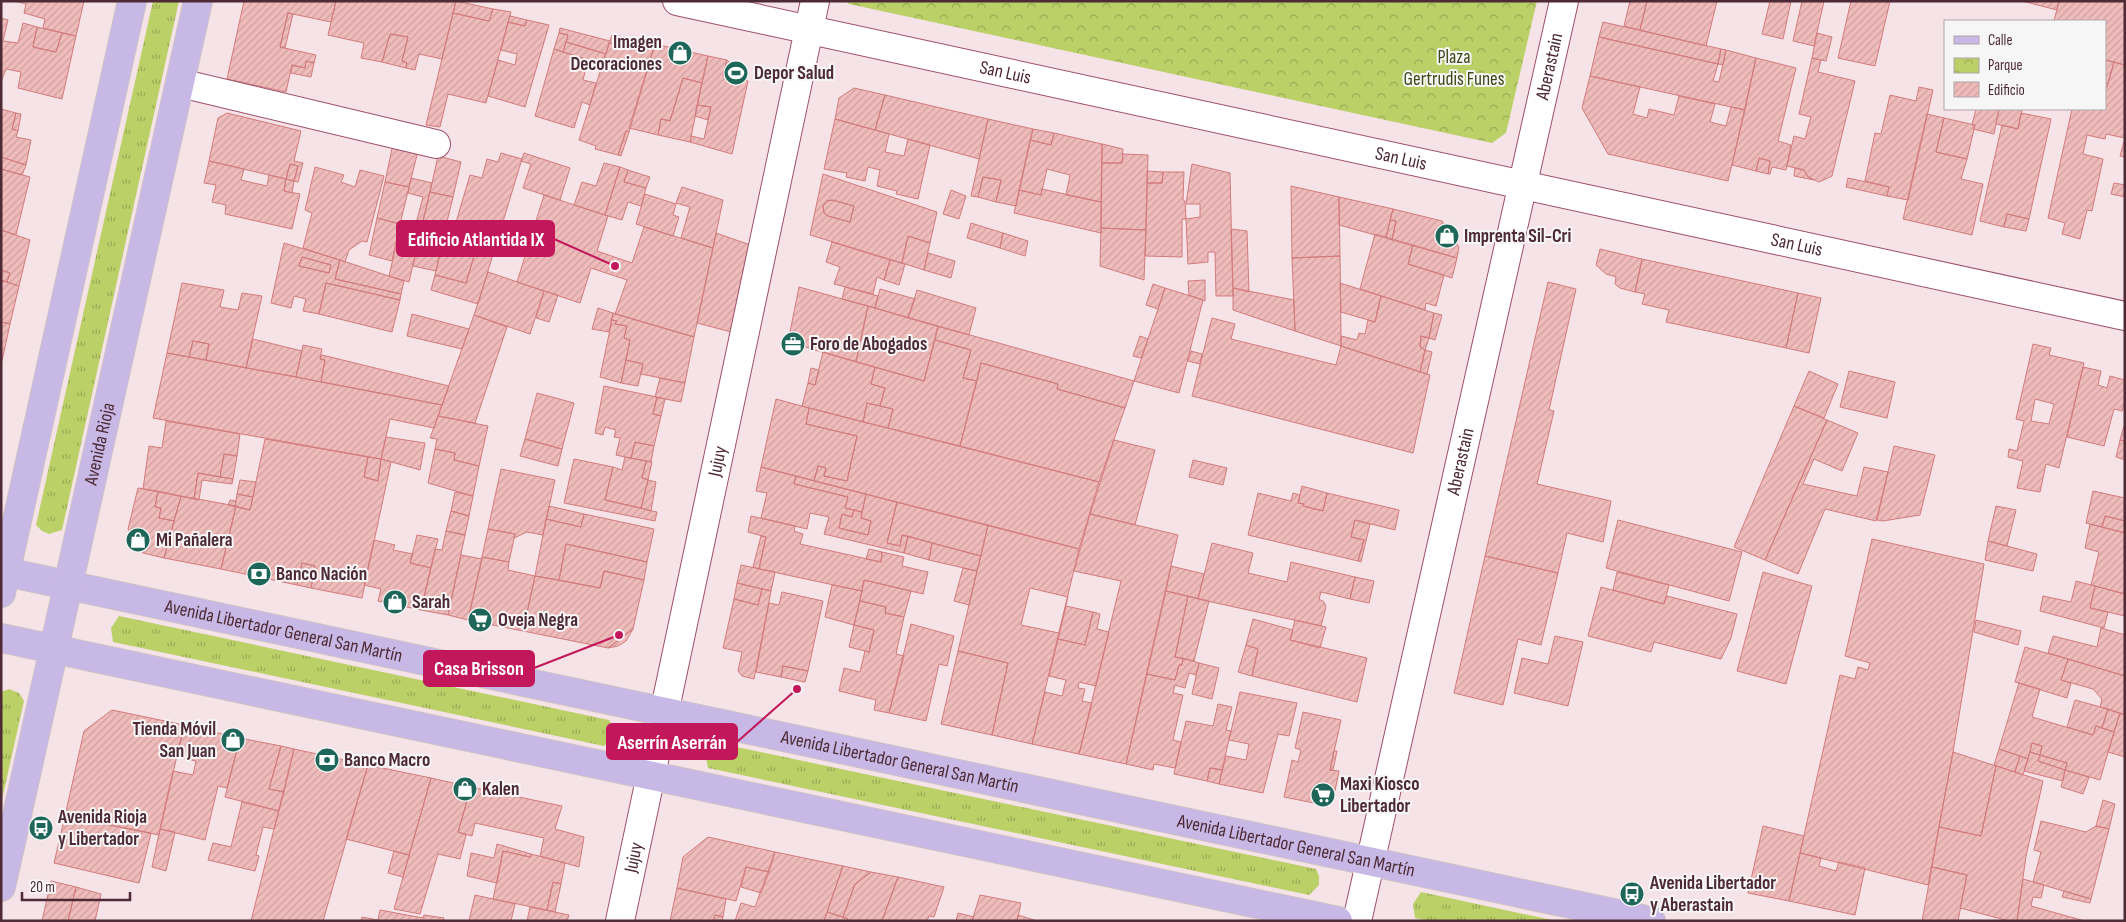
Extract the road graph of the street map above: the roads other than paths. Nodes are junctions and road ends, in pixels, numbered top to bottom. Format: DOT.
graph roads {
  1 [pos="132,1"];
  2 [pos="198,1"];
  3 [pos="677,1"];
  4 [pos="815,1"];
  5 [pos="1564,1"];
  6 [pos="809,30"];
  7 [pos="180,83"];
  8 [pos="436,144"];
  9 [pos="1522,185"];
  10 [pos="2125,316"];
  11 [pos="3,578"];
  12 [pos="68,585"];
  13 [pos="1,638"];
  14 [pos="53,650"];
  15 [pos="663,712"];
  16 [pos="650,775"];
  17 [pos="1371,862"];
  18 [pos="1,887"];
  19 [pos="620,921"];
  20 [pos="1338,921"];
  21 [pos="1357,921"];
  22 [pos="1651,921"];
  1 -- 11 [label="main road"];
  2 -- 7 [label="main road, Avenida Rioja"];
  3 -- 6 [label="street, San Luis"];
  4 -- 6 [label="street, Jujuy"];
  5 -- 9 [label="street, Aberastain"];
  6 -- 9 [label="street, San Luis"];
  6 -- 15 [label="street, Jujuy"];
  7 -- 8 [label="street"];
  7 -- 12 [label="main road, Avenida Rioja"];
  9 -- 10 [label="street, San Luis"];
  9 -- 17 [label="street, Aberastain"];
  11 -- 12 [label="main road, Avenida Libertador General San Martín"];
  12 -- 14 [label="main road, Avenida Rioja"];
  12 -- 15 [label="main road, Avenida Libertador General San Martín"];
  13 -- 14 [label="main road"];
  14 -- 16 [label="main road"];
  14 -- 18 [label="main road, Avenida Rioja"];
  15 -- 16 [label="street, Jujuy"];
  15 -- 17 [label="main road, Avenida Libertador General San Martín"];
  16 -- 19 [label="street, Jujuy"];
  16 -- 20 [label="main road"];
  17 -- 21 [label="street, Aberastain"];
  17 -- 22 [label="main road, Avenida Libertador General San Martín"];
}
